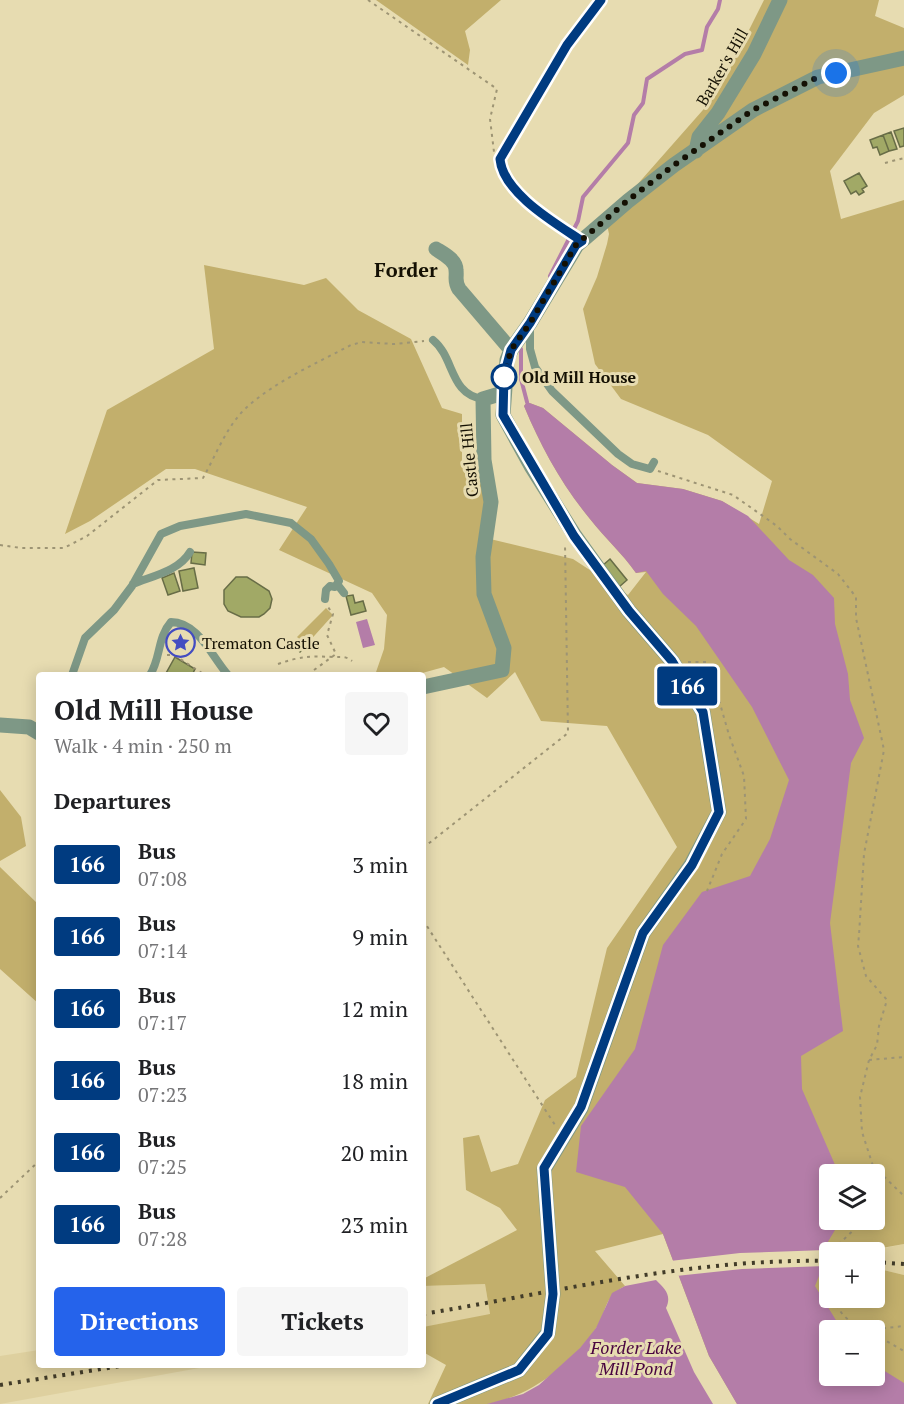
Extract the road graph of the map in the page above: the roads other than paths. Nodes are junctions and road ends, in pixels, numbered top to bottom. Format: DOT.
graph roads {
  1 [pos="601,0"];
  2 [pos="780,0"];
  3 [pos="904,58"];
  4 [pos="696,151"];
  5 [pos="574,236"];
  6 [pos="436,249"];
  7 [pos="530,323"];
  8 [pos="433,340"];
  9 [pos="511,350"];
  10 [pos="503,393"];
  11 [pos="483,399"];
  12 [pos="652,465"];
  13 [pos="190,552"];
  14 [pos="133,584"];
  15 [pos="337,584"];
  16 [pos="344,593"];
  17 [pos="325,599"];
  18 [pos="73,672"];
  19 [pos="152,672"];
  20 [pos="226,672"];
  21 [pos="426,686"];
  22 [pos="0,725"];
  23 [pos="36,731"];
  24 [pos="437,1404"];
  1 -- 5 [label="lane"];
  2 -- 4 [label="street, Barker's Hill"];
  3 -- 4 [label="street"];
  4 -- 5 [label="street"];
  5 -- 7 [label="street"];
  6 -- 9 [label="street"];
  7 -- 9 [label="street"];
  7 -- 12 [label="lane"];
  8 -- 11 [label="lane"];
  9 -- 10 [label="street"];
  10 -- 11 [label="street"];
  10 -- 24 [label="street"];
  11 -- 21 [label="street, Castle Hill"];
  13 -- 14 [label="lane"];
  14 -- 15 [label="lane"];
  14 -- 18 [label="lane"];
  15 -- 16 [label="lane"];
  15 -- 17 [label="lane"];
  19 -- 20 [label="lane"];
  22 -- 23 [label="street"];
}
